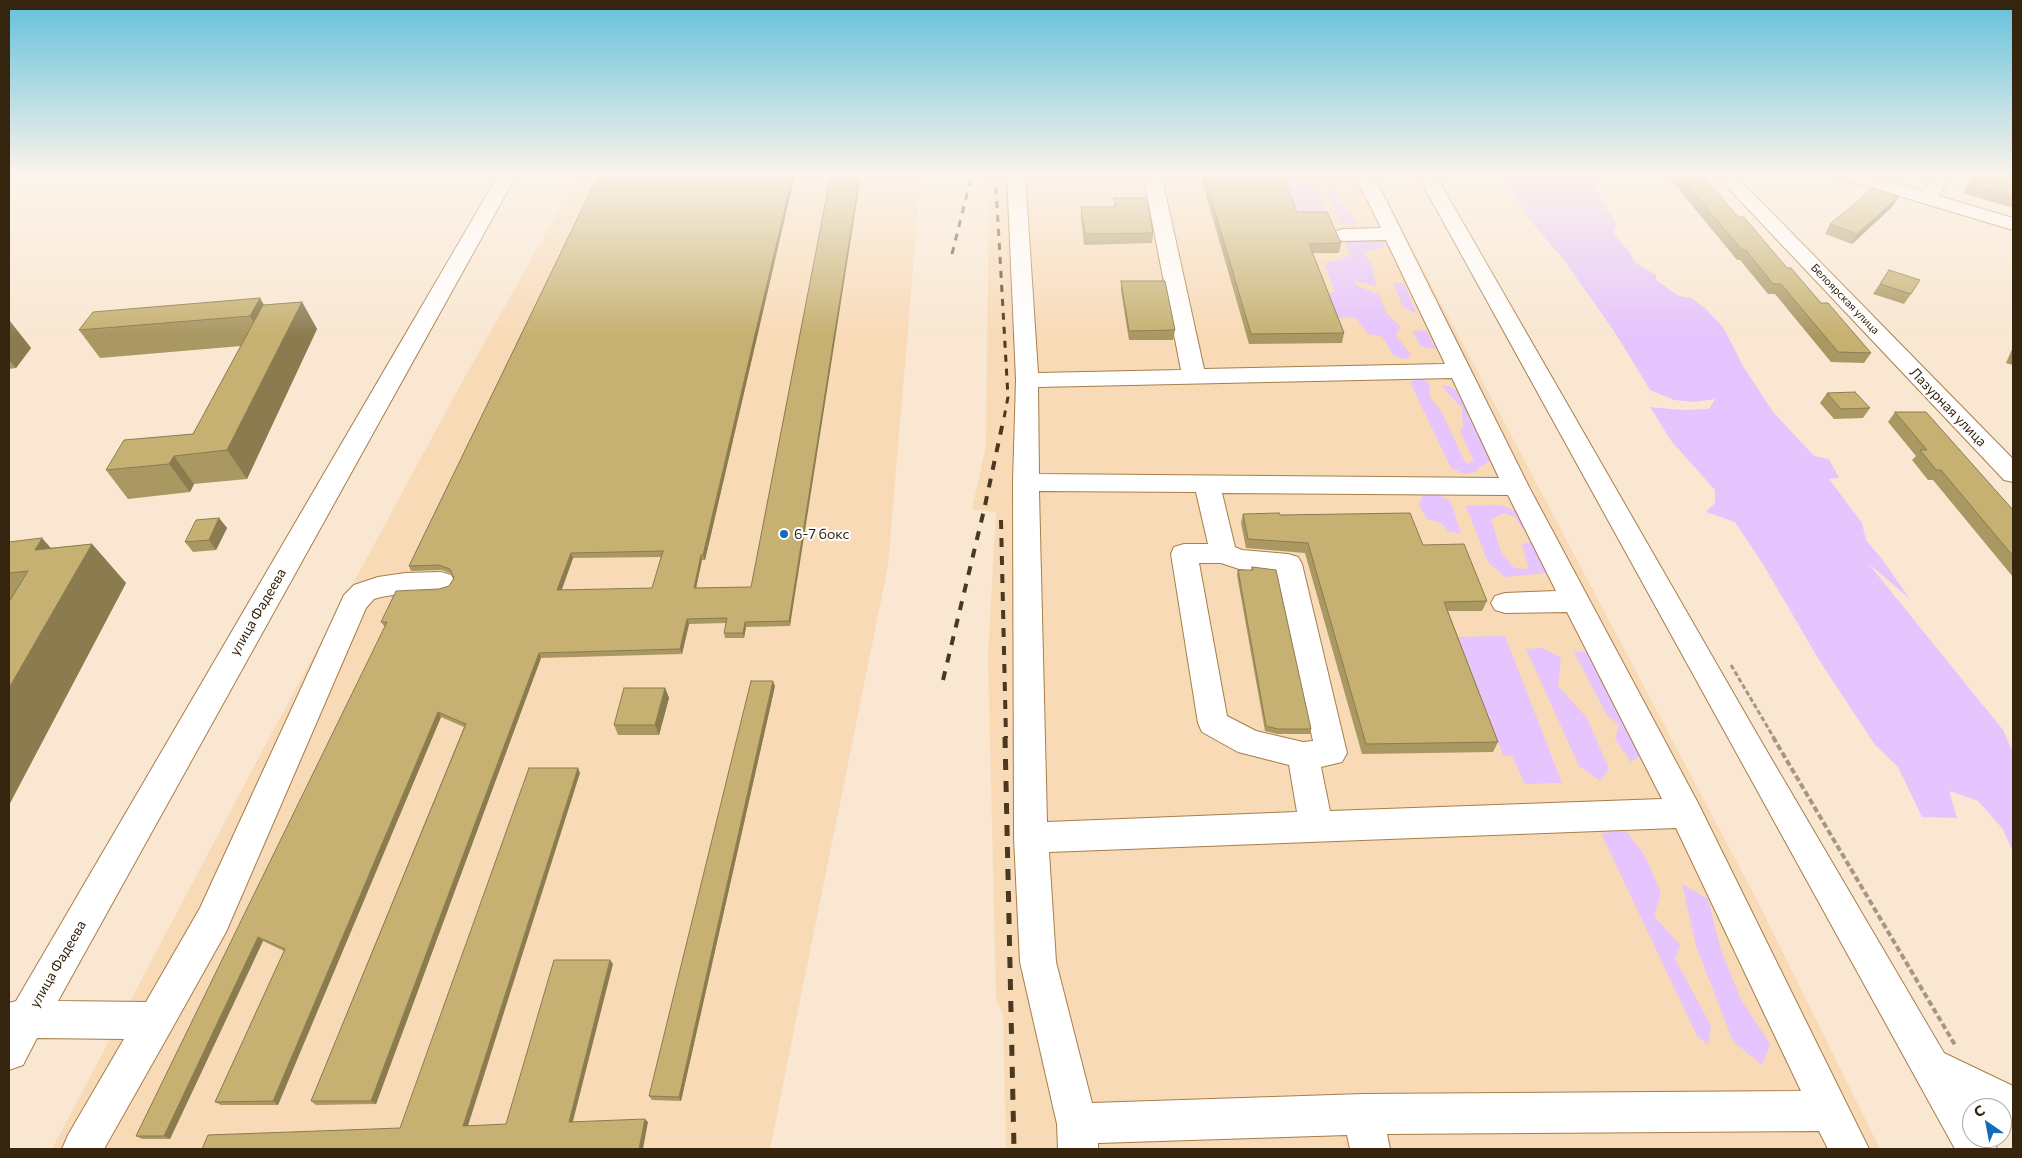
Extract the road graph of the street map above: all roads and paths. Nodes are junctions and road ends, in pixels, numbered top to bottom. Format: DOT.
graph roads {
  1 [pos="477,228"];
  2 [pos="1020,228"];
  3 [pos="1163,228"];
  4 [pos="1390,228"];
  5 [pos="1456,228"];
  6 [pos="1776,228"];
  7 [pos="1343,234"];
  8 [pos="1393,234"];
  9 [pos="1883,339"];
  10 [pos="1459,371"];
  11 [pos="1194,376"];
  12 [pos="1026,380"];
  13 [pos="2013,474"];
  14 [pos="1026,482"];
  15 [pos="1207,484"];
  16 [pos="1516,487"];
  17 [pos="1223,553"];
  18 [pos="441,582"];
  19 [pos="1576,601"];
  20 [pos="1505,603"];
  21 [pos="1303,755"];
  22 [pos="1686,813"];
  23 [pos="1316,826"];
  24 [pos="1031,838"];
  25 [pos="18,1020"];
  26 [pos="156,1021"];
  27 [pos="9,1051"];
  28 [pos="1930,1067"];
  29 [pos="2013,1106"];
  30 [pos="1830,1111"];
  31 [pos="1366,1132"];
  32 [pos="1078,1137"];
  33 [pos="82,1149"];
  34 [pos="1849,1149"];
  35 [pos="1977,1149"];
  1 -- 25 [label="street, улица Фадеева"];
  2 -- 12 [label="street"];
  3 -- 11 [label="street"];
  4 -- 8 [label="street"];
  5 -- 28 [label="street"];
  6 -- 9 [label="street, Белоярская улица"];
  7 -- 8 [label="street"];
  8 -- 10 [label="street"];
  9 -- 13 [label="street, Лазурная улица"];
  10 -- 11 [label="street"];
  10 -- 16 [label="street"];
  11 -- 12 [label="street"];
  12 -- 14 [label="street"];
  14 -- 15 [label="street"];
  14 -- 24 [label="street"];
  15 -- 16 [label="street"];
  15 -- 17 [label="street"];
  16 -- 19 [label="street"];
  17 -- 21 [label="street"];
  17 -- 21 [label="street"];
  18 -- 26 [label="street"];
  19 -- 20 [label="street"];
  19 -- 22 [label="street"];
  21 -- 23 [label="street"];
  22 -- 23 [label="street"];
  22 -- 30 [label="street"];
  23 -- 24 [label="street"];
  24 -- 32 [label="street"];
  25 -- 26 [label="street"];
  25 -- 27 [label="street, улица Фадеева"];
  26 -- 33 [label="street"];
  28 -- 29 [label="street"];
  28 -- 35 [label="street"];
  30 -- 31 [label="street"];
  30 -- 34 [label="street"];
  31 -- 32 [label="street"];
}
